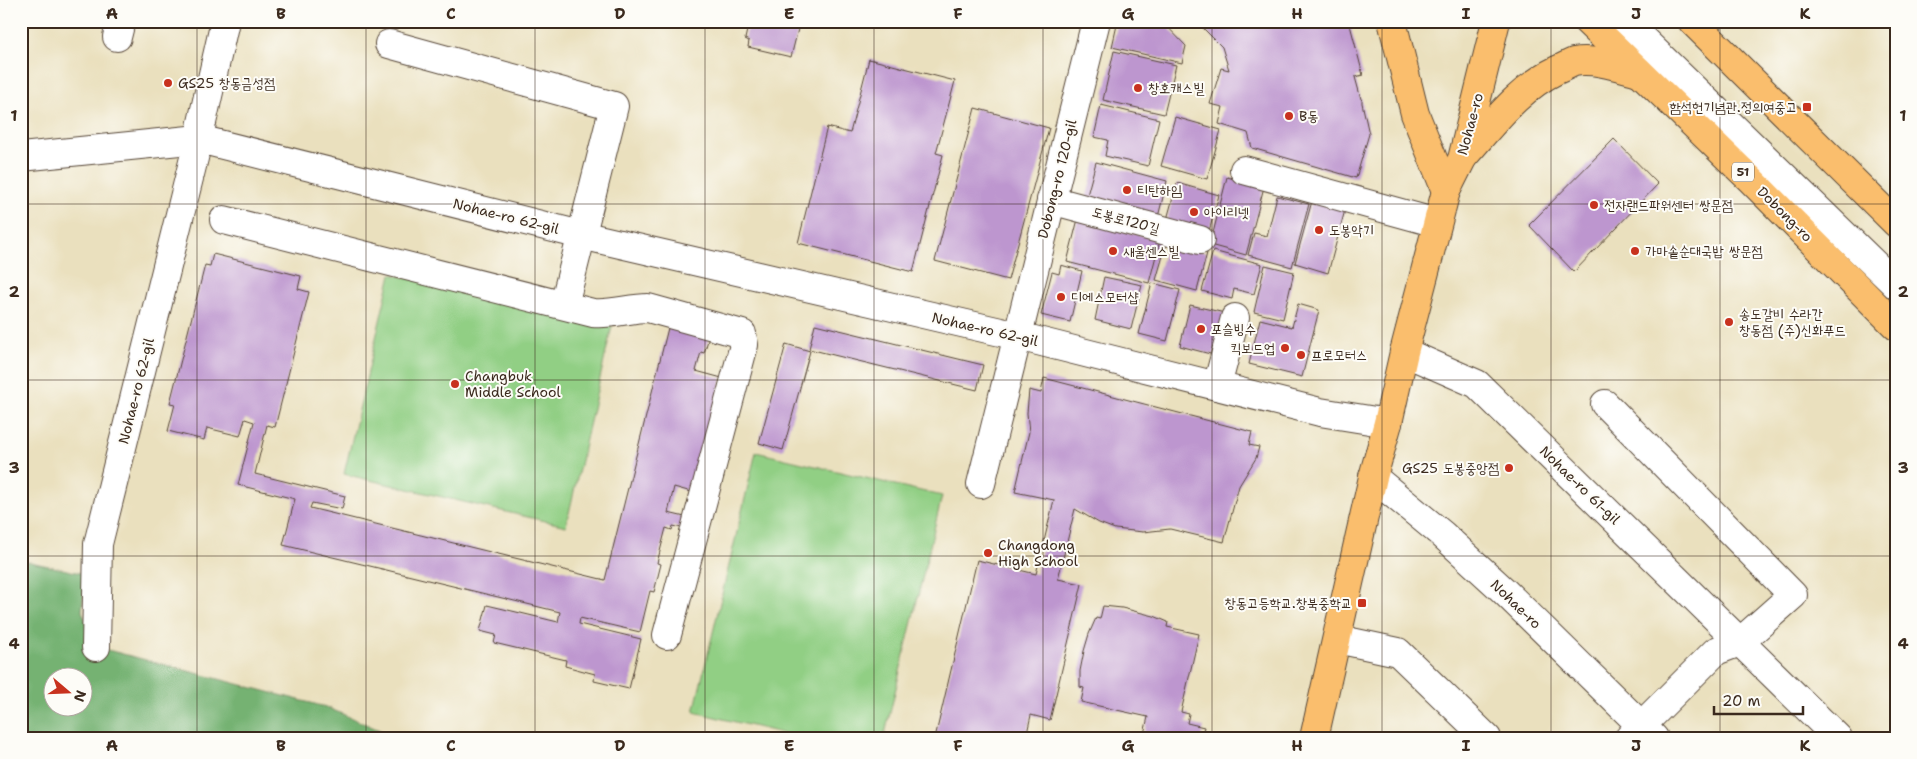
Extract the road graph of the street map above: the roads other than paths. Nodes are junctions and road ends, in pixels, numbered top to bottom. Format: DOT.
graph roads {
  1 [pos="225,21"];
  2 [pos="1096,21"];
  3 [pos="1392,21"];
  4 [pos="1496,21"];
  5 [pos="1587,21"];
  6 [pos="1624,21"];
  7 [pos="1645,21"];
  8 [pos="1700,24"];
  9 [pos="389,44"];
  10 [pos="1641,73"];
  11 [pos="199,139"];
  12 [pos="21,157"];
  13 [pos="1462,159"];
  14 [pos="1244,170"];
  15 [pos="1446,191"];
  16 [pos="1051,200"];
  17 [pos="224,220"];
  18 [pos="1437,223"];
  19 [pos="1896,223"];
  20 [pos="581,235"];
  21 [pos="1200,240"];
  22 [pos="1896,266"];
  23 [pos="1896,285"];
  24 [pos="564,305"];
  25 [pos="1235,318"];
  26 [pos="1896,326"];
  27 [pos="1018,336"];
  28 [pos="1404,352"];
  29 [pos="1217,386"];
  30 [pos="1604,404"];
  31 [pos="1388,423"];
  32 [pos="1373,477"];
  33 [pos="981,484"];
  34 [pos="667,636"];
  35 [pos="1337,639"];
  36 [pos="1740,642"];
  37 [pos="96,647"];
  38 [pos="1641,734"];
  39 [pos="1314,738"];
  40 [pos="1486,738"];
  41 [pos="1838,738"];
  1 -- 11 [label="street"];
  2 -- 16 [label="street, Dobong-ro 120-gil"];
  3 -- 15 [label="main road"];
  4 -- 13 [label="main road, Nohae-ro"];
  5 -- 10 [label="main road, Dobong-ro / 51"];
  6 -- 23 [label="street"];
  7 -- 22 [label="street"];
  8 -- 19 [label="main road"];
  9 -- 20 [label="street"];
  10 -- 13 [label="main road"];
  10 -- 26 [label="main road, Dobong-ro / 51"];
  11 -- 12 [label="street, Nohae-ro 62-gil"];
  11 -- 20 [label="street, Nohae-ro 62-gil"];
  11 -- 37 [label="street, Nohae-ro 62-gil"];
  13 -- 15 [label="main road, Nohae-ro"];
  14 -- 18 [label="street"];
  15 -- 18 [label="main road, Nohae-ro"];
  16 -- 21 [label="street, 도봉로120길"];
  16 -- 27 [label="street, Dobong-ro 120-gil"];
  17 -- 24 [label="street"];
  18 -- 28 [label="main road, Nohae-ro"];
  20 -- 24 [label="street"];
  20 -- 27 [label="street, Nohae-ro 62-gil"];
  24 -- 34 [label="street"];
  25 -- 29 [label="street"];
  27 -- 29 [label="street, Nohae-ro 62-gil"];
  27 -- 33 [label="street, Dobong-ro 120-gil"];
  28 -- 31 [label="main road, Nohae-ro"];
  28 -- 36 [label="street, Nohae-ro 61-gil"];
  29 -- 31 [label="street, Nohae-ro 62-gil"];
  30 -- 36 [label="street"];
  31 -- 32 [label="main road, Nohae-ro"];
  32 -- 35 [label="main road, Nohae-ro"];
  32 -- 38 [label="street, Nohae-ro"];
  35 -- 39 [label="main road, Nohae-ro"];
  35 -- 40 [label="street"];
  36 -- 38 [label="street"];
  36 -- 41 [label="street, Nohae-ro 61-gil"];
}
